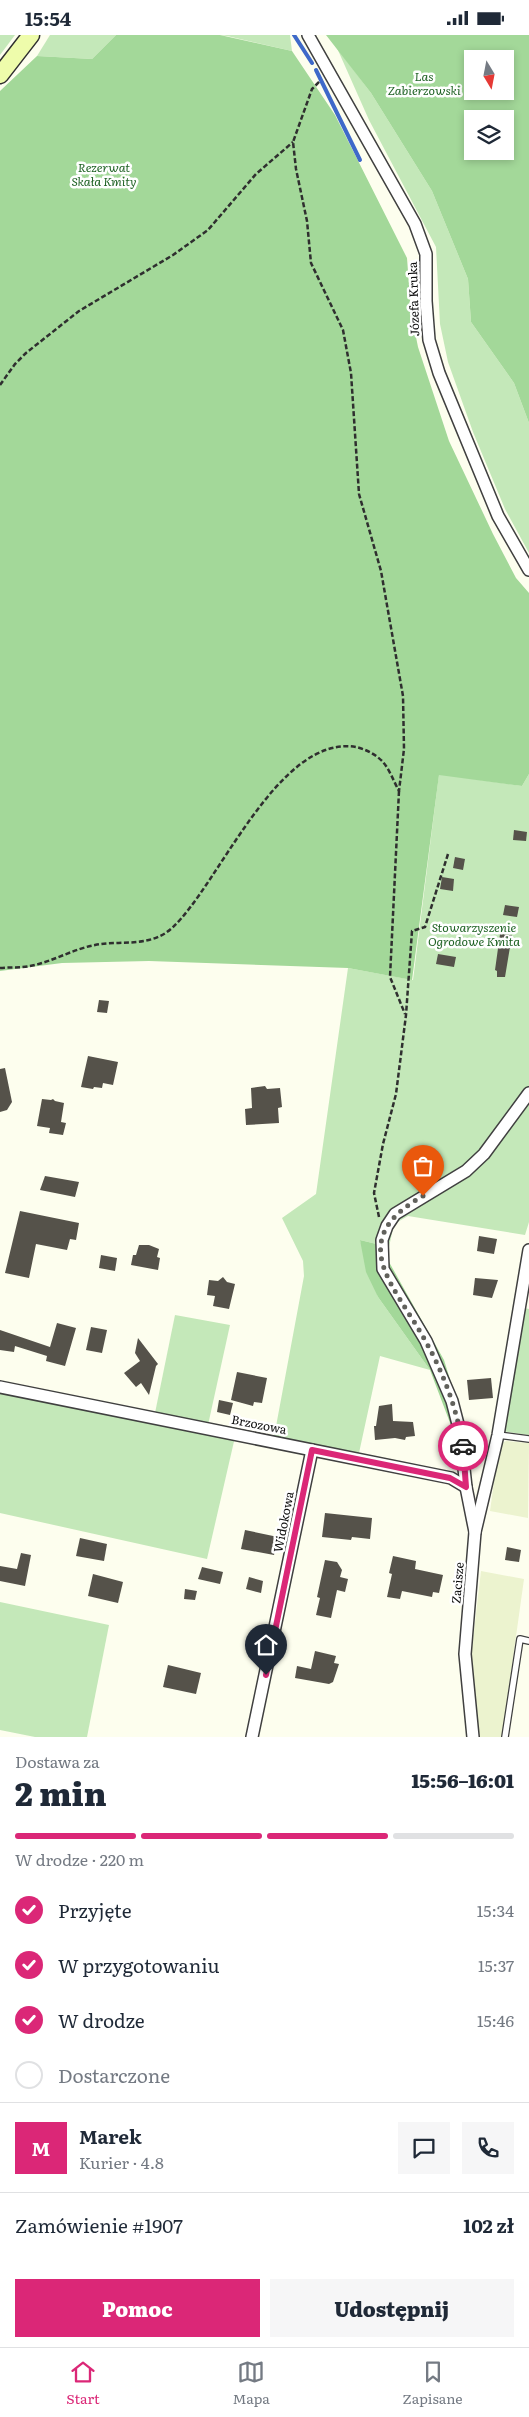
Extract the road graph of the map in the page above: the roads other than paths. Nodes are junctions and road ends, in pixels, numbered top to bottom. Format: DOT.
graph roads {
  1 [pos="31,35"];
  2 [pos="308,35"];
  3 [pos="0,75"];
  4 [pos="529,570"];
  5 [pos="529,1093"];
  6 [pos="529,1250"];
  7 [pos="0,1387"];
  8 [pos="498,1435"];
  9 [pos="529,1439"];
  10 [pos="312,1450"];
  11 [pos="466,1487"];
  12 [pos="475,1532"];
  13 [pos="529,1641"];
  14 [pos="252,1737"];
  15 [pos="473,1737"];
  16 [pos="506,1737"];
  1 -- 3 [label="main road"];
  2 -- 4 [label="street, Józefa Kruka"];
  5 -- 11 [label="street"];
  6 -- 8 [label="street, Zacisze"];
  7 -- 10 [label="street, Brzozowa"];
  8 -- 9 [label="lane"];
  8 -- 12 [label="street, Zacisze"];
  10 -- 11 [label="street, Brzozowa"];
  10 -- 14 [label="street, Widokowa"];
  11 -- 12 [label="street"];
  12 -- 15 [label="street, Zacisze"];
  13 -- 16 [label="lane"];
}
